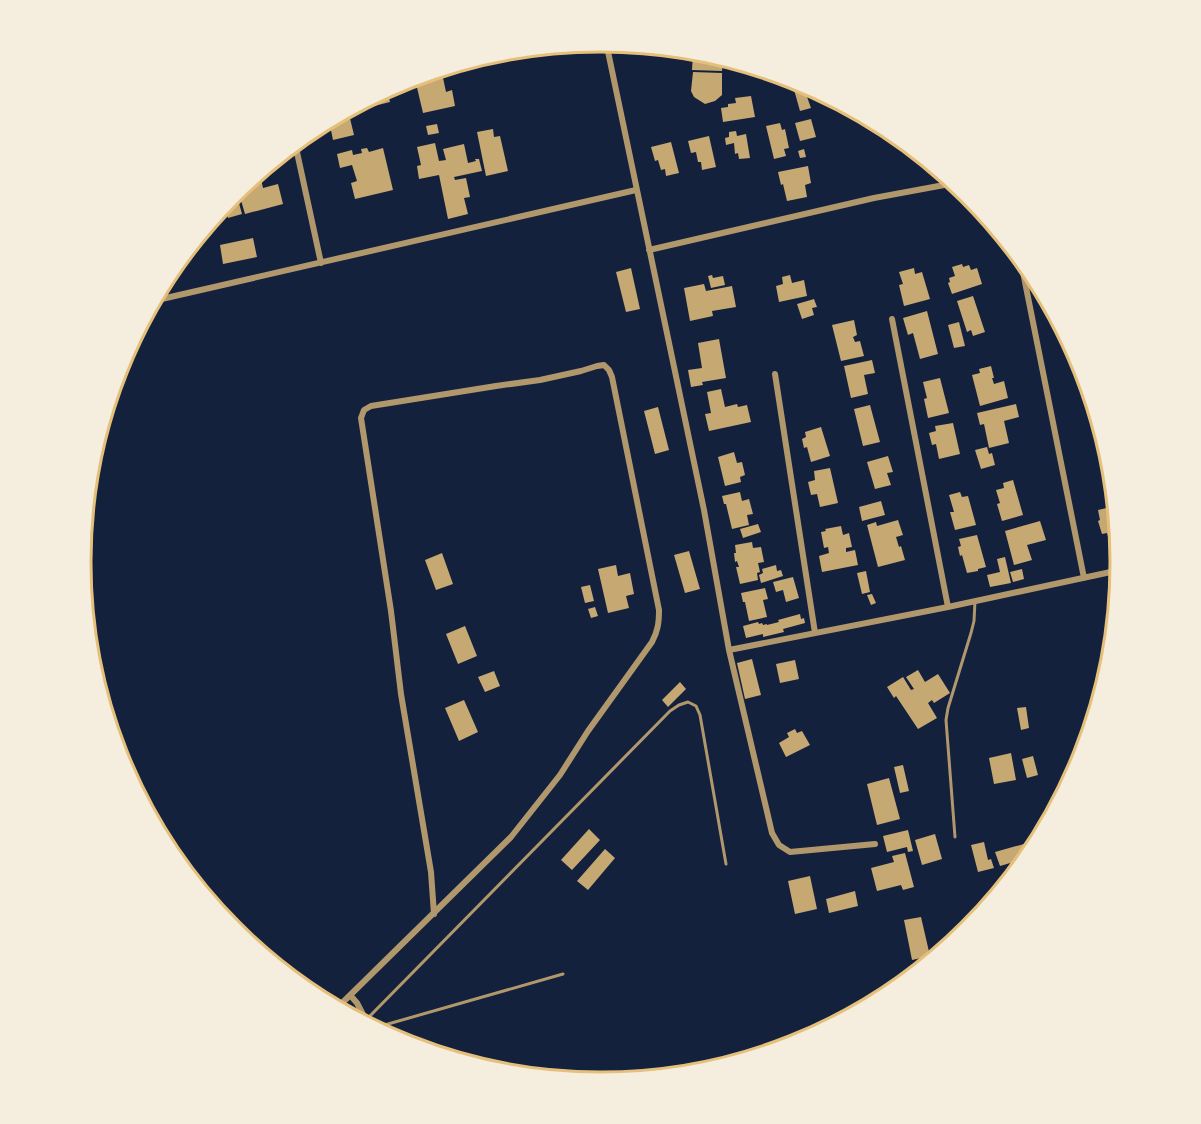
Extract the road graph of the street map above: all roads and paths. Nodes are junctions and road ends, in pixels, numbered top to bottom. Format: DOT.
graph roads {
  1 [pos="608,52"];
  2 [pos="297,153"];
  3 [pos="943,185"];
  4 [pos="636,190"];
  5 [pos="649,250"];
  6 [pos="321,263"];
  7 [pos="1025,280"];
  8 [pos="165,298"];
  9 [pos="891,319"];
  10 [pos="775,374"];
  11 [pos="1110,572"];
  12 [pos="1084,578"];
  13 [pos="975,601"];
  14 [pos="948,607"];
  15 [pos="815,633"];
  16 [pos="729,650"];
  17 [pos="955,837"];
  18 [pos="875,844"];
  19 [pos="726,864"];
  20 [pos="434,914"];
  21 [pos="563,974"];
  22 [pos="351,995"];
  23 [pos="344,1002"];
  24 [pos="360,1011"];
  25 [pos="372,1017"];
  26 [pos="387,1024"];
  1 -- 4 [label="street"];
  2 -- 6 [label="street"];
  3 -- 5 [label="street"];
  4 -- 5 [label="street"];
  4 -- 6 [label="street"];
  5 -- 16 [label="street"];
  6 -- 8 [label="street"];
  7 -- 12 [label="street"];
  9 -- 14 [label="street"];
  10 -- 15 [label="street"];
  11 -- 12 [label="street"];
  12 -- 13 [label="street"];
  13 -- 14 [label="street"];
  13 -- 17 [label="lane"];
  14 -- 15 [label="street"];
  15 -- 16 [label="street"];
  16 -- 18 [label="street"];
  19 -- 25 [label="lane"];
  20 -- 20 [label="street"];
  20 -- 22 [label="street"];
  21 -- 26 [label="lane"];
  22 -- 23 [label="street"];
  22 -- 24 [label="street"];
}
